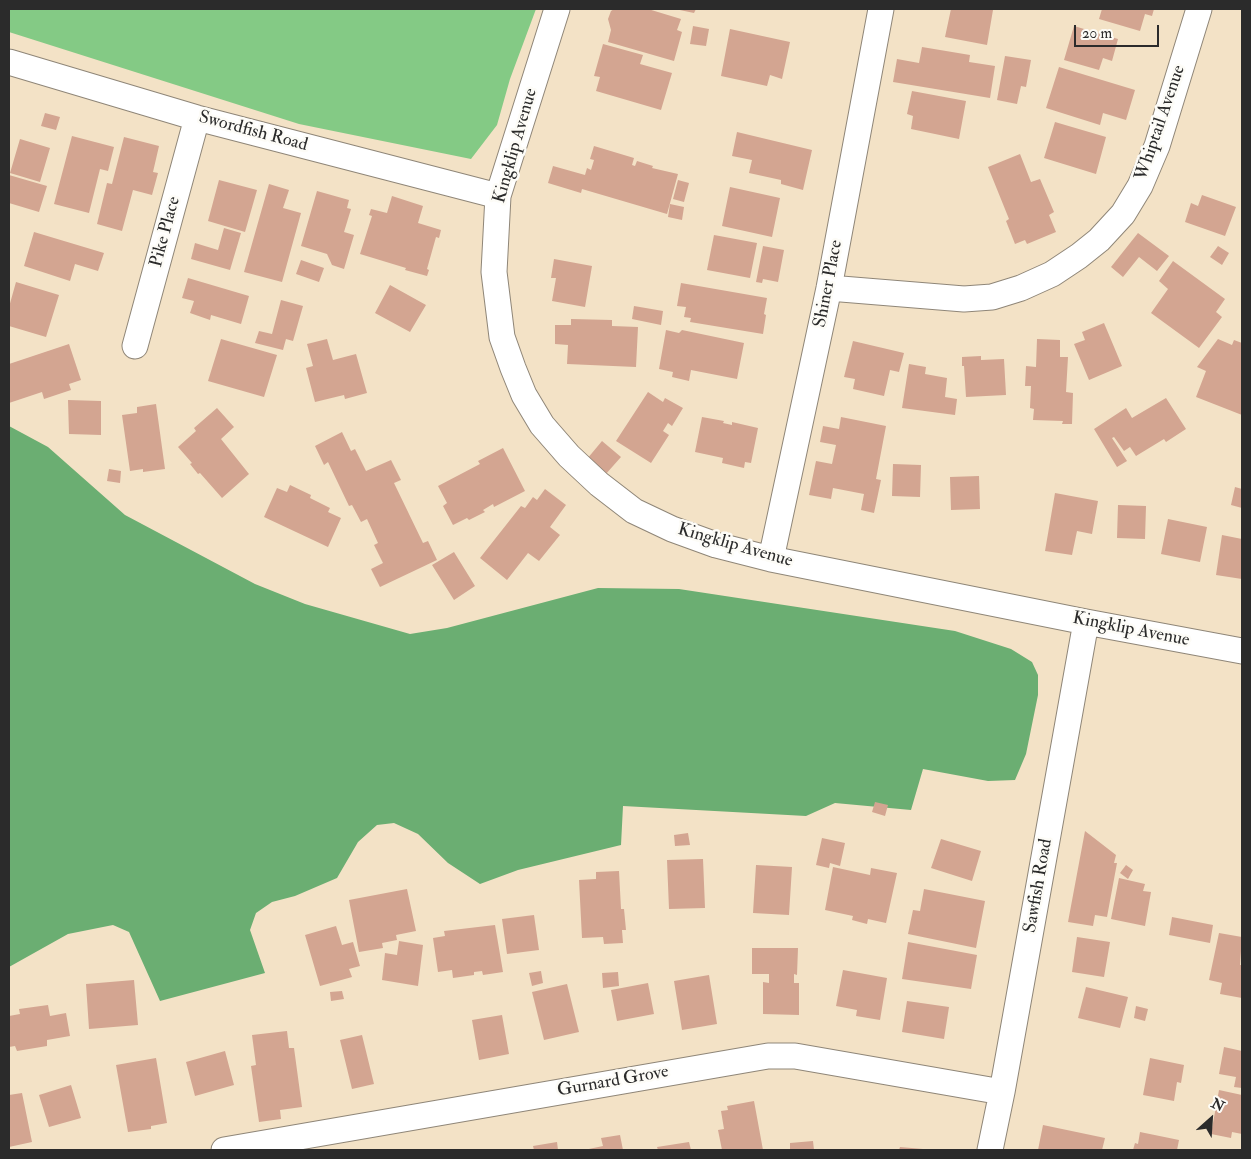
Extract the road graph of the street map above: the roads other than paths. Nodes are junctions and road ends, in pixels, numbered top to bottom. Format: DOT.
graph roads {
  1 [pos="557,9"];
  2 [pos="881,9"];
  3 [pos="1199,9"];
  4 [pos="9,62"];
  5 [pos="197,118"];
  6 [pos="498,196"];
  7 [pos="829,288"];
  8 [pos="135,346"];
  9 [pos="771,559"];
  10 [pos="1086,622"];
  11 [pos="1242,651"];
  12 [pos="1002,1092"];
  13 [pos="224,1150"];
  14 [pos="990,1150"];
  1 -- 6 [label="street, Kingklip Avenue"];
  2 -- 7 [label="street, Shiner Place"];
  3 -- 7 [label="street, Whiptail Avenue"];
  4 -- 5 [label="street, Swordfish Road"];
  5 -- 6 [label="street, Swordfish Road"];
  5 -- 8 [label="street, Pike Place"];
  6 -- 9 [label="street, Kingklip Avenue"];
  7 -- 9 [label="street, Shiner Place"];
  9 -- 10 [label="street, Kingklip Avenue"];
  10 -- 11 [label="street, Kingklip Avenue"];
  10 -- 12 [label="street, Sawfish Road"];
  12 -- 13 [label="street, Gurnard Grove"];
  12 -- 14 [label="street, Sawfish Road"];
}
